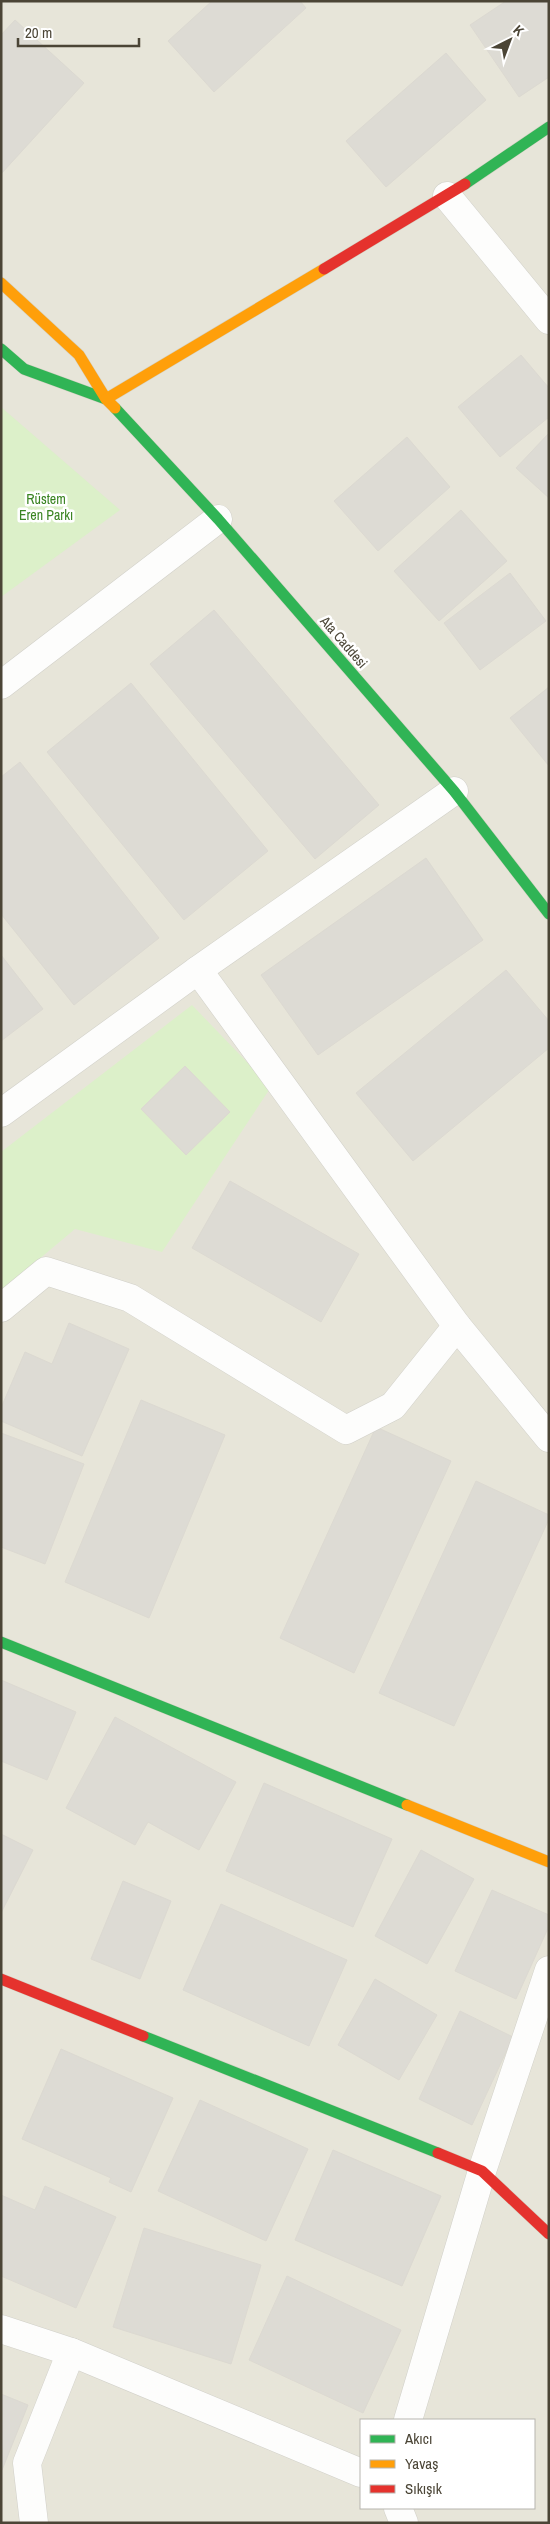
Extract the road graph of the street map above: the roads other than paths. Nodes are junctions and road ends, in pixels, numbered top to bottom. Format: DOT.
graph roads {
  1 [pos="549,127"];
  2 [pos="447,196"];
  3 [pos="1,283"];
  4 [pos="549,320"];
  5 [pos="1,349"];
  6 [pos="106,399"];
  7 [pos="218,519"];
  8 [pos="1,685"];
  9 [pos="454,791"];
  10 [pos="549,914"];
  11 [pos="198,970"];
  12 [pos="1,1113"];
  13 [pos="1,1308"];
  14 [pos="457,1326"];
  15 [pos="549,1438"];
  16 [pos="1,1642"];
  17 [pos="549,1862"];
  18 [pos="549,1970"];
  19 [pos="1,1979"];
  20 [pos="482,2171"];
  21 [pos="549,2234"];
  22 [pos="1,2329"];
  23 [pos="71,2352"];
  24 [pos="408,2419"];
  25 [pos="360,2473"];
  26 [pos="398,2509"];
  27 [pos="34,2523"];
  28 [pos="404,2523"];
  1 -- 2 [label="street"];
  2 -- 4 [label="street"];
  2 -- 6 [label="street"];
  3 -- 6 [label="street"];
  5 -- 6 [label="street"];
  6 -- 7 [label="street, Ata Caddesi"];
  7 -- 8 [label="street"];
  7 -- 9 [label="street, Ata Caddesi"];
  9 -- 10 [label="street, Ata Caddesi"];
  9 -- 11 [label="street"];
  11 -- 12 [label="street"];
  11 -- 14 [label="street"];
  13 -- 14 [label="street"];
  14 -- 15 [label="street"];
  16 -- 17 [label="street"];
  18 -- 20 [label="street"];
  19 -- 20 [label="street"];
  20 -- 21 [label="street"];
  20 -- 24 [label="street"];
  22 -- 23 [label="street"];
  23 -- 25 [label="street"];
  23 -- 27 [label="street"];
  26 -- 28 [label="street"];
}
